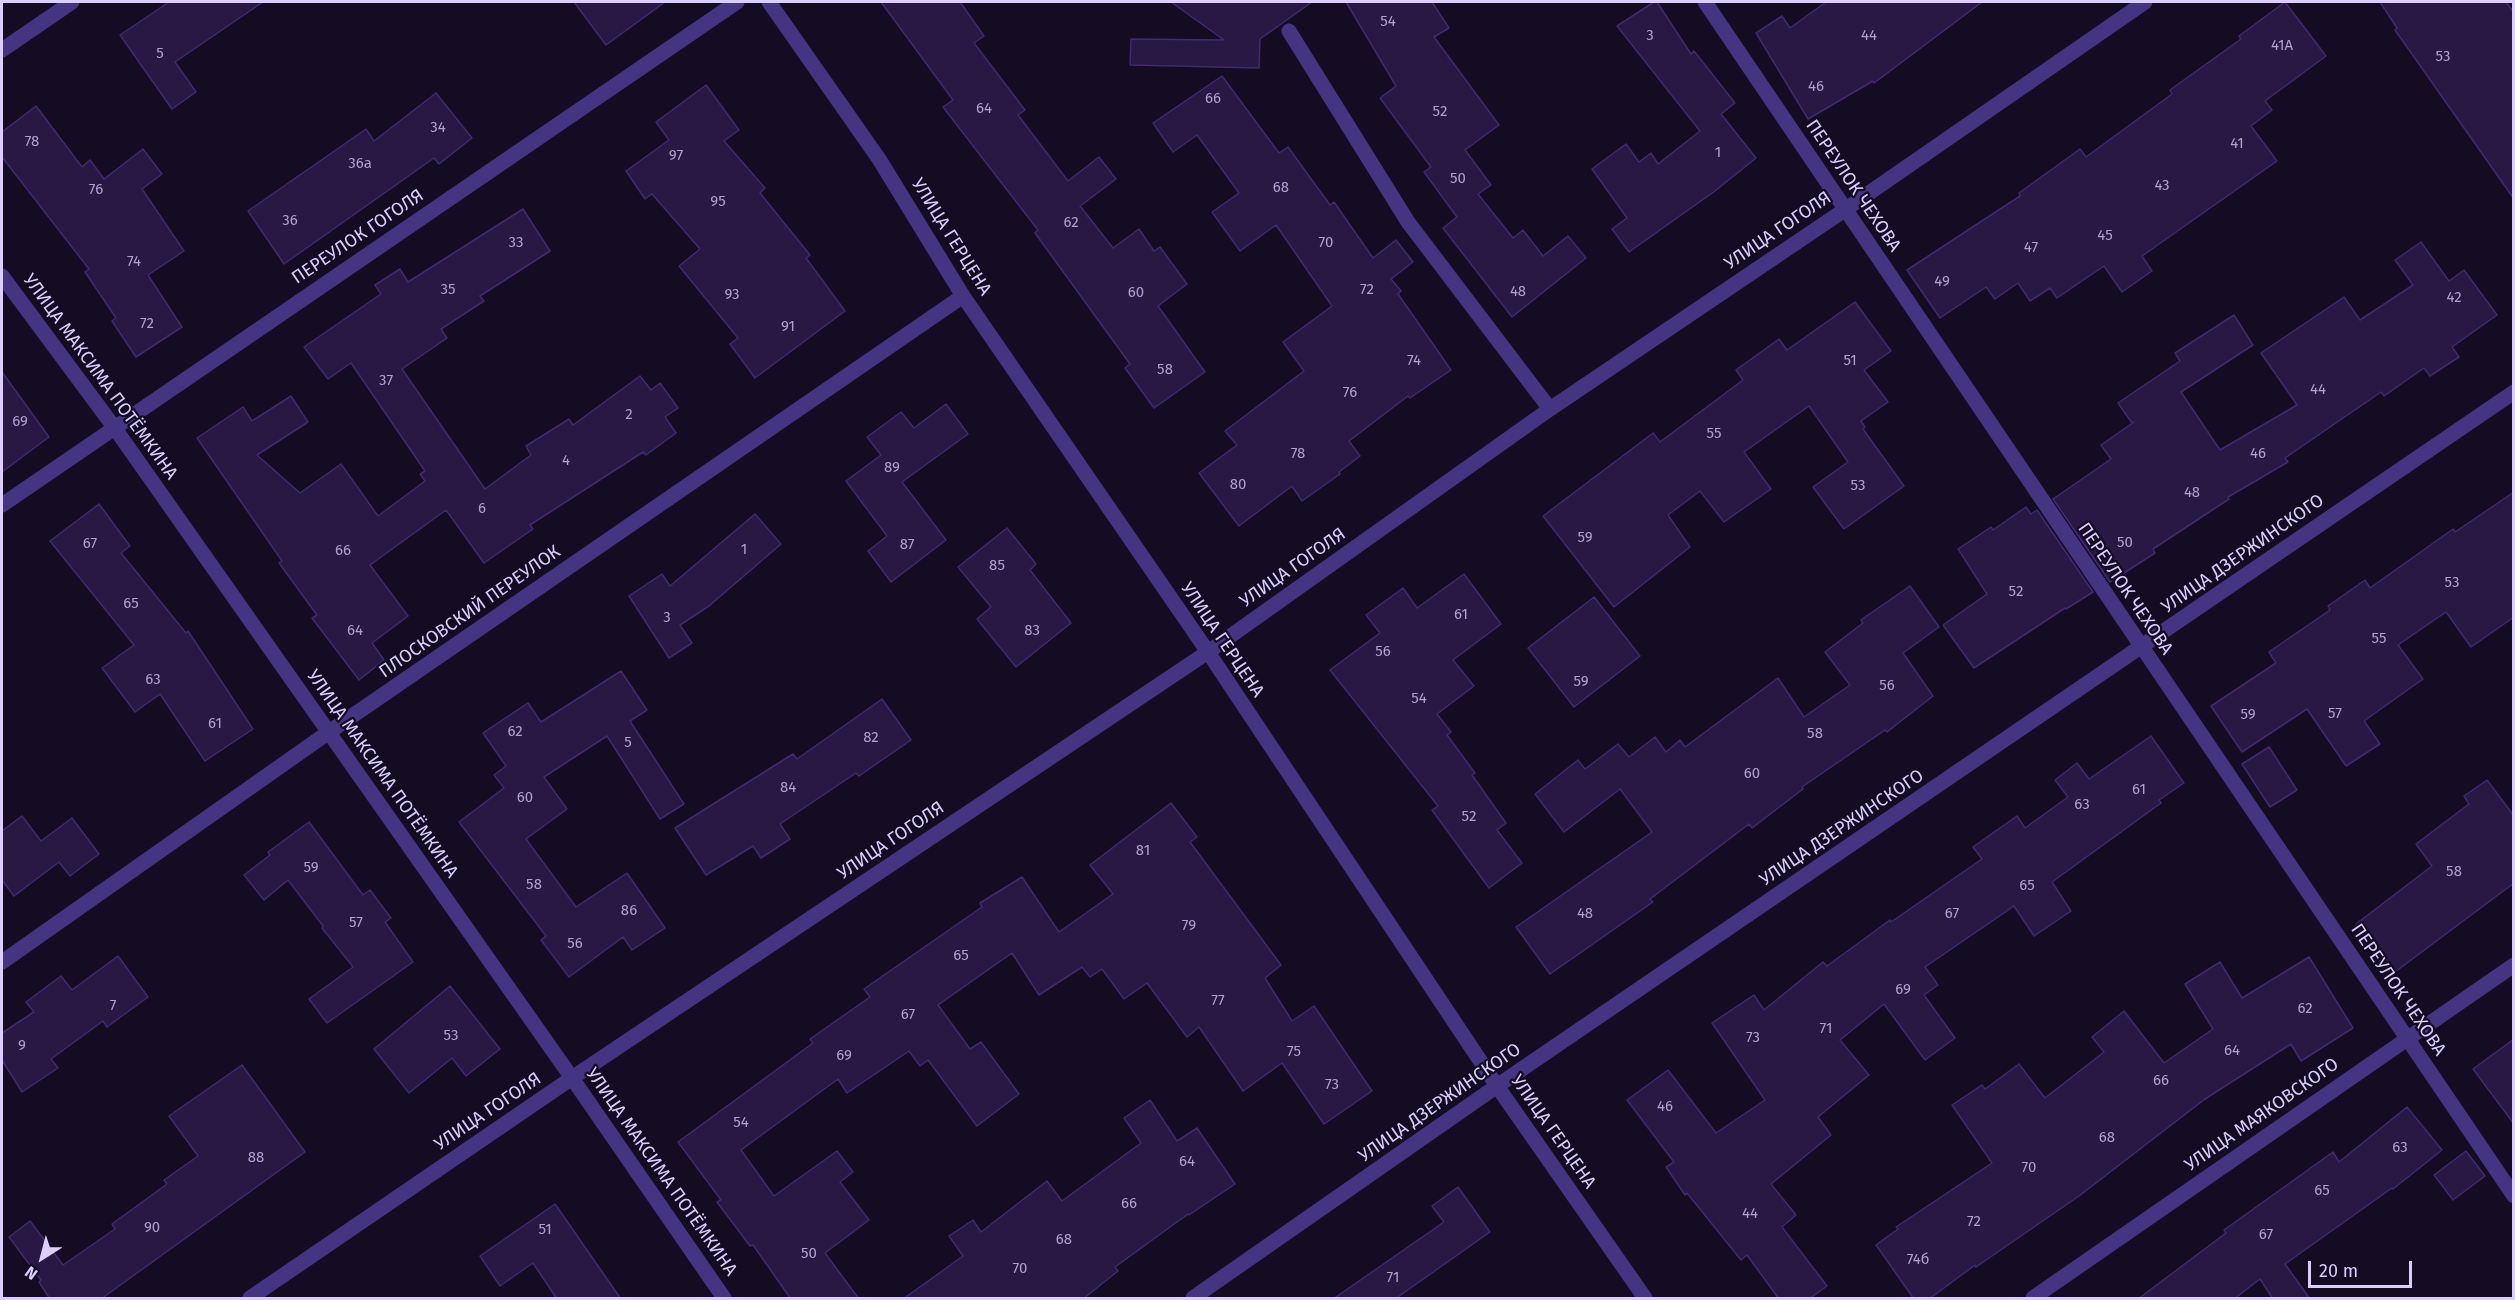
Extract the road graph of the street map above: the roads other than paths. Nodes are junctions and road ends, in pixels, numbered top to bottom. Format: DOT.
graph roads {
  1 [pos="72,2"];
  2 [pos="737,2"];
  3 [pos="769,2"];
  4 [pos="1705,2"];
  5 [pos="2145,2"];
  6 [pos="1289,31"];
  7 [pos="2,50"];
  8 [pos="1846,209"];
  9 [pos="2,276"];
  10 [pos="963,296"];
  11 [pos="2514,392"];
  12 [pos="1550,409"];
  13 [pos="114,427"];
  14 [pos="2,505"];
  15 [pos="2141,648"];
  16 [pos="1208,652"];
  17 [pos="329,732"];
  18 [pos="2,962"];
  19 [pos="2514,964"];
  20 [pos="2407,1038"];
  21 [pos="572,1078"];
  22 [pos="1497,1086"];
  23 [pos="2514,1196"];
  24 [pos="250,1299"];
  25 [pos="724,1299"];
  26 [pos="1193,1299"];
  27 [pos="1645,1299"];
  28 [pos="2033,1299"];
  1 -- 7 [label="street"];
  2 -- 13 [label="street, ПЕРЕУЛОК ГОГОЛЯ"];
  3 -- 10 [label="street, УЛИЦА ГЕРЦЕНА"];
  4 -- 8 [label="street, ПЕРЕУЛОК ЧЕХОВА"];
  5 -- 8 [label="street, УЛИЦА ГОГОЛЯ"];
  6 -- 12 [label="street"];
  8 -- 12 [label="street, УЛИЦА ГОГОЛЯ"];
  8 -- 15 [label="street, ПЕРЕУЛОК ЧЕХОВА"];
  9 -- 13 [label="street, УЛИЦА МАКСИМА ПОТЁМКИНА"];
  10 -- 16 [label="street, УЛИЦА ГЕРЦЕНА"];
  10 -- 17 [label="street, ПЛОСКОВСКИЙ ПЕРЕУЛОК"];
  11 -- 15 [label="street, УЛИЦА ДЗЕРЖИНСКОГО"];
  12 -- 16 [label="street, УЛИЦА ГОГОЛЯ"];
  13 -- 14 [label="street, ПЕРЕУЛОК ГОГОЛЯ"];
  13 -- 17 [label="street, УЛИЦА МАКСИМА ПОТЁМКИНА"];
  15 -- 20 [label="street, ПЕРЕУЛОК ЧЕХОВА"];
  15 -- 22 [label="street, УЛИЦА ДЗЕРЖИНСКОГО"];
  16 -- 21 [label="street, УЛИЦА ГОГОЛЯ"];
  16 -- 22 [label="street, УЛИЦА ГЕРЦЕНА"];
  17 -- 18 [label="street, ПЛОСКОВСКИЙ ПЕРЕУЛОК"];
  17 -- 21 [label="street, УЛИЦА МАКСИМА ПОТЁМКИНА"];
  19 -- 20 [label="street, УЛИЦА МАЯКОВСКОГО"];
  20 -- 23 [label="street, ПЕРЕУЛОК ЧЕХОВА"];
  20 -- 28 [label="street, УЛИЦА МАЯКОВСКОГО"];
  21 -- 24 [label="street, УЛИЦА ГОГОЛЯ"];
  21 -- 25 [label="street, УЛИЦА МАКСИМА ПОТЁМКИНА"];
  22 -- 26 [label="street, УЛИЦА ДЗЕРЖИНСКОГО"];
  22 -- 27 [label="street, УЛИЦА ГЕРЦЕНА"];
}
